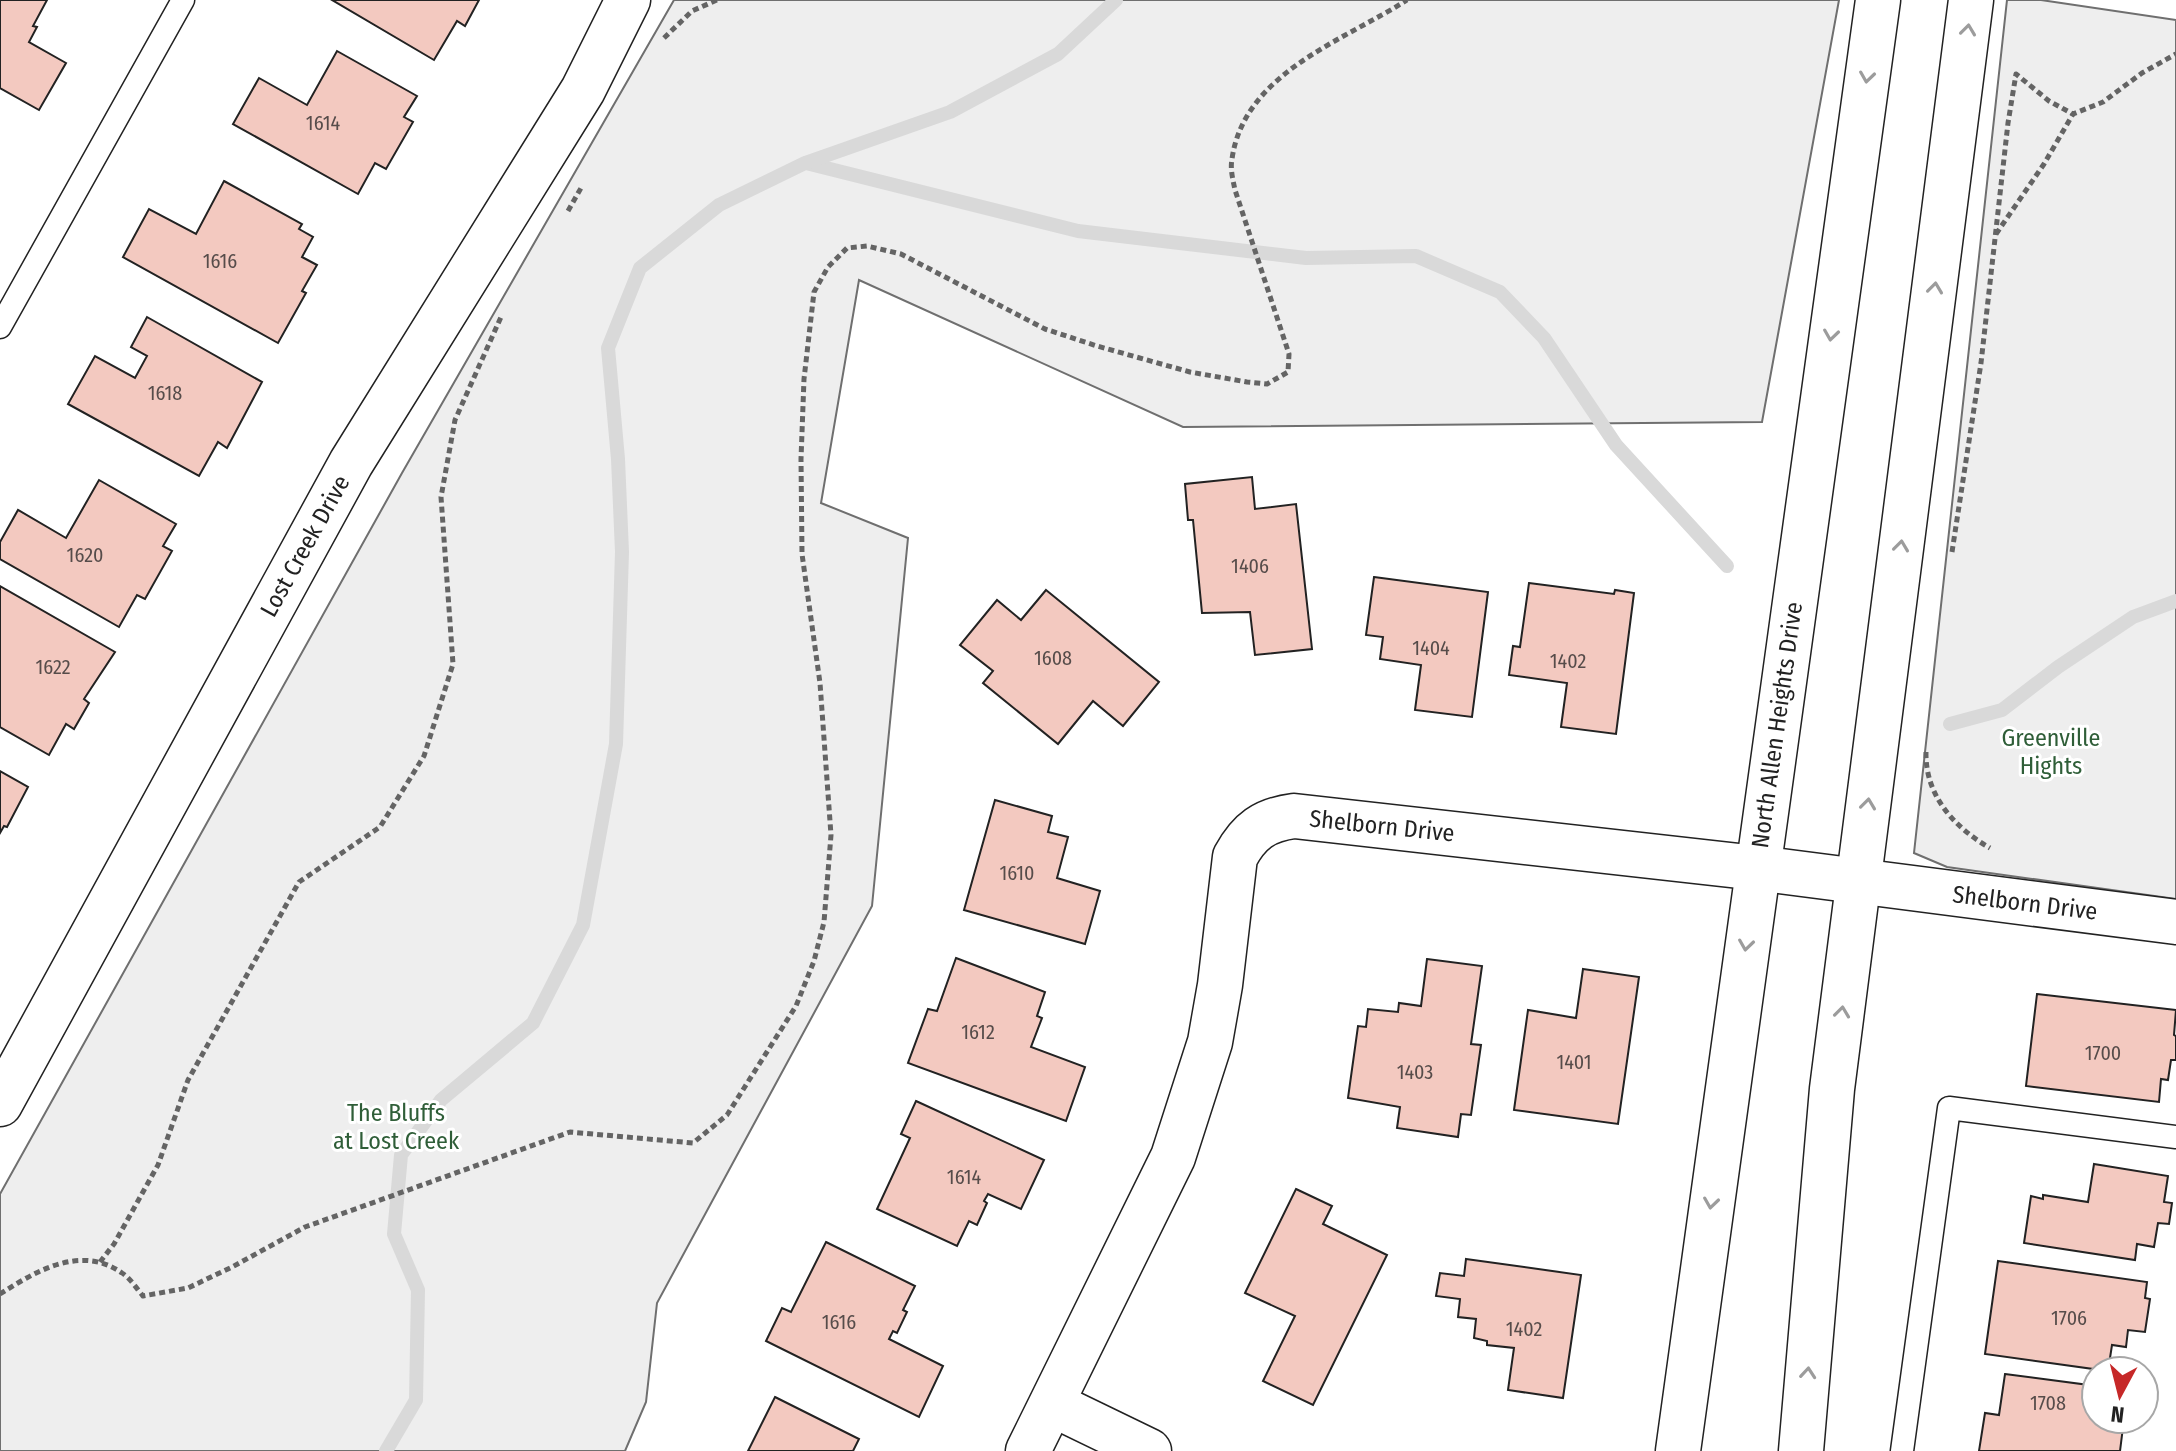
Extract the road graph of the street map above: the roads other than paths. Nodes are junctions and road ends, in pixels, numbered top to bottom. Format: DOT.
graph roads {
  1 [pos="183,0"];
  2 [pos="628,0"];
  3 [pos="1878,0"];
  4 [pos="1971,0"];
  5 [pos="0,327"];
  6 [pos="1757,868"];
  7 [pos="1858,881"];
  8 [pos="2176,922"];
  9 [pos="0,1104"];
  10 [pos="2176,1137"];
  11 [pos="1052,1404"];
  12 [pos="1028,1451"];
  13 [pos="1149,1451"];
  14 [pos="1678,1451"];
  15 [pos="1801,1451"];
  16 [pos="1902,1451"];
  1 -- 5 [label="lane"];
  2 -- 9 [label="street, Lost Creek Drive"];
  3 -- 6 [label="street, North Allen Heights Drive, one-way"];
  7 -- 4 [label="street, one-way"];
  6 -- 7 [label="street, Shelborn Drive"];
  6 -- 11 [label="street, Shelborn Drive"];
  6 -- 14 [label="street, North Allen Heights Drive, one-way"];
  7 -- 8 [label="street, Shelborn Drive"];
  15 -- 7 [label="street, one-way"];
  10 -- 16 [label="lane"];
  11 -- 12 [label="street, Shelborn Drive"];
  11 -- 13 [label="street"];
}
